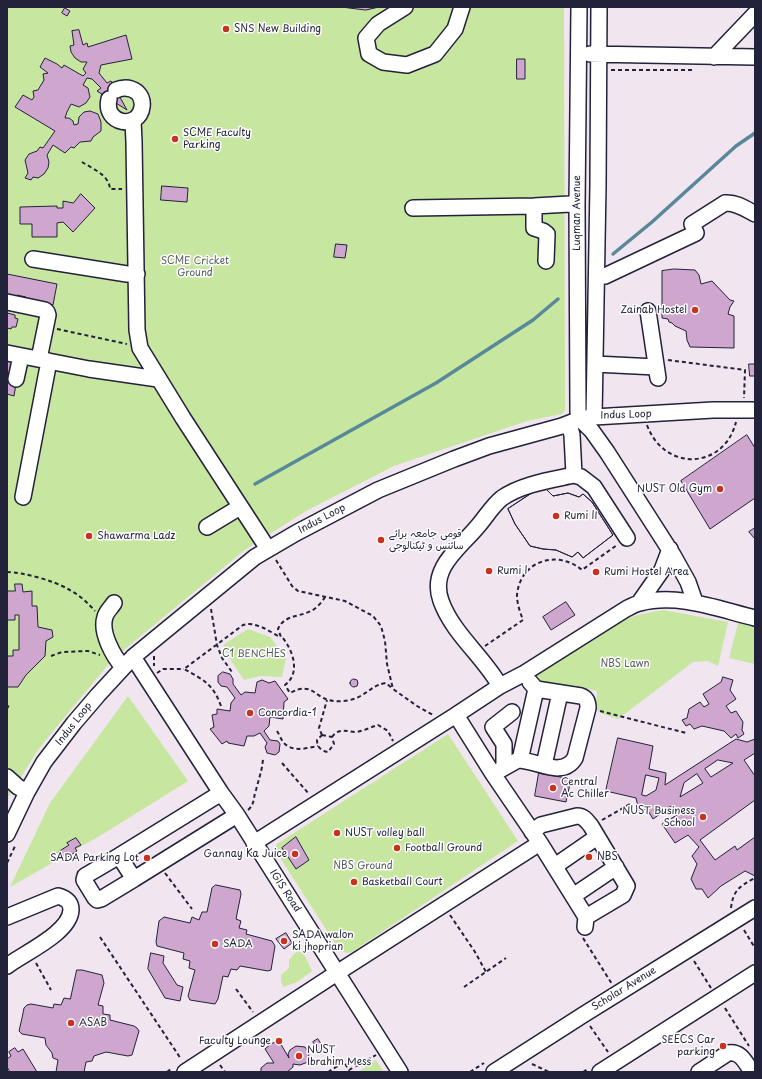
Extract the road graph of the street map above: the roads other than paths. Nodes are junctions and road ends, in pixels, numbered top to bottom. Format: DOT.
graph roads {
  1 [pos="405,7"];
  2 [pos="462,7"];
  3 [pos="579,7"];
  4 [pos="599,7"];
  5 [pos="755,14"];
  6 [pos="579,54"];
  7 [pos="599,55"];
  8 [pos="714,57"];
  9 [pos="755,57"];
  10 [pos="133,120"];
  11 [pos="577,205"];
  12 [pos="534,206"];
  13 [pos="413,208"];
  14 [pos="755,214"];
  15 [pos="33,259"];
  16 [pos="546,261"];
  17 [pos="137,274"];
  18 [pos="597,277"];
  19 [pos="7,302"];
  20 [pos="648,312"];
  21 [pos="14,355"];
  22 [pos="44,360"];
  23 [pos="595,364"];
  24 [pos="16,379"];
  25 [pos="158,379"];
  26 [pos="750,406"];
  27 [pos="581,420"];
  28 [pos="574,475"];
  29 [pos="23,497"];
  30 [pos="240,507"];
  31 [pos="207,527"];
  32 [pos="627,538"];
  33 [pos="670,549"];
  34 [pos="272,554"];
  35 [pos="695,602"];
  36 [pos="639,603"];
  37 [pos="114,604"];
  38 [pos="755,618"];
  39 [pos="124,662"];
  40 [pos="523,674"];
  41 [pos="500,686"];
  42 [pos="536,690"];
  43 [pos="560,693"];
  44 [pos="512,712"];
  45 [pos="452,718"];
  46 [pos="520,760"];
  47 [pos="544,765"];
  48 [pos="499,771"];
  49 [pos="7,777"];
  50 [pos="27,792"];
  51 [pos="221,793"];
  52 [pos="241,813"];
  53 [pos="594,831"];
  54 [pos="12,837"];
  55 [pos="536,838"];
  56 [pos="254,843"];
  57 [pos="119,856"];
  58 [pos="554,866"];
  59 [pos="616,867"];
  60 [pos="134,879"];
  61 [pos="573,896"];
  62 [pos="755,908"];
  63 [pos="7,917"];
  64 [pos="7,966"];
  65 [pos="338,972"];
  66 [pos="755,973"];
  67 [pos="190,1071"];
  68 [pos="400,1072"];
  69 [pos="494,1072"];
  70 [pos="600,1072"];
  71 [pos="700,1072"];
  72 [pos="752,1072"];
  1 -- 2 [label="street"];
  3 -- 6 [label="street, Luqman Avenue"];
  4 -- 7 [label="street, Luqman Avenue"];
  5 -- 8 [label="street"];
  6 -- 7 [label="street"];
  6 -- 11 [label="street, Luqman Avenue"];
  7 -- 8 [label="street"];
  7 -- 18 [label="street, Luqman Avenue"];
  8 -- 9 [label="street"];
  10 -- 10 [label="street"];
  10 -- 17 [label="street"];
  11 -- 12 [label="street"];
  11 -- 27 [label="street, Luqman Avenue"];
  12 -- 13 [label="street"];
  12 -- 16 [label="street"];
  14 -- 18 [label="street"];
  15 -- 17 [label="street"];
  17 -- 25 [label="street"];
  18 -- 23 [label="street, Luqman Avenue"];
  19 -- 22 [label="street"];
  20 -- 23 [label="street"];
  21 -- 22 [label="street"];
  21 -- 24 [label="street"];
  22 -- 25 [label="street"];
  22 -- 29 [label="street"];
  23 -- 27 [label="street, Luqman Avenue"];
  25 -- 30 [label="street"];
  26 -- 27 [label="street, Indus Loop"];
  27 -- 28 [label="street"];
  27 -- 33 [label="street"];
  27 -- 34 [label="street, Indus Loop"];
  28 -- 32 [label="street"];
  28 -- 41 [label="street"];
  30 -- 31 [label="street"];
  30 -- 34 [label="street"];
  33 -- 35 [label="street"];
  33 -- 36 [label="street"];
  34 -- 39 [label="street, Indus Loop"];
  35 -- 36 [label="street"];
  35 -- 38 [label="street"];
  36 -- 40 [label="street"];
  37 -- 39 [label="street, IGIS Road"];
  39 -- 50 [label="street, Indus Loop"];
  39 -- 51 [label="street, IGIS Road"];
  40 -- 41 [label="street"];
  40 -- 42 [label="street"];
  41 -- 45 [label="street"];
  42 -- 43 [label="street"];
  42 -- 46 [label="street"];
  43 -- 47 [label="street"];
  43 -- 47 [label="street"];
  44 -- 48 [label="street"];
  45 -- 48 [label="street"];
  45 -- 56 [label="street"];
  46 -- 47 [label="street"];
  46 -- 48 [label="street"];
  48 -- 55 [label="street"];
  49 -- 50 [label="street"];
  50 -- 54 [label="street, Indus Loop"];
  51 -- 52 [label="street, IGIS Road"];
  51 -- 57 [label="street"];
  52 -- 56 [label="street, IGIS Road"];
  52 -- 60 [label="street"];
  53 -- 55 [label="street"];
  53 -- 58 [label="street"];
  53 -- 59 [label="street"];
  55 -- 58 [label="street"];
  55 -- 65 [label="street"];
  56 -- 65 [label="street, IGIS Road"];
  57 -- 60 [label="street"];
  57 -- 60 [label="street"];
  58 -- 61 [label="street"];
  59 -- 61 [label="street"];
  59 -- 61 [label="street"];
  62 -- 69 [label="street, Scholar Avenue"];
  63 -- 64 [label="street"];
  65 -- 67 [label="street"];
  65 -- 68 [label="street, IGIS Road"];
  66 -- 70 [label="street"];
  71 -- 72 [label="street"];
}
